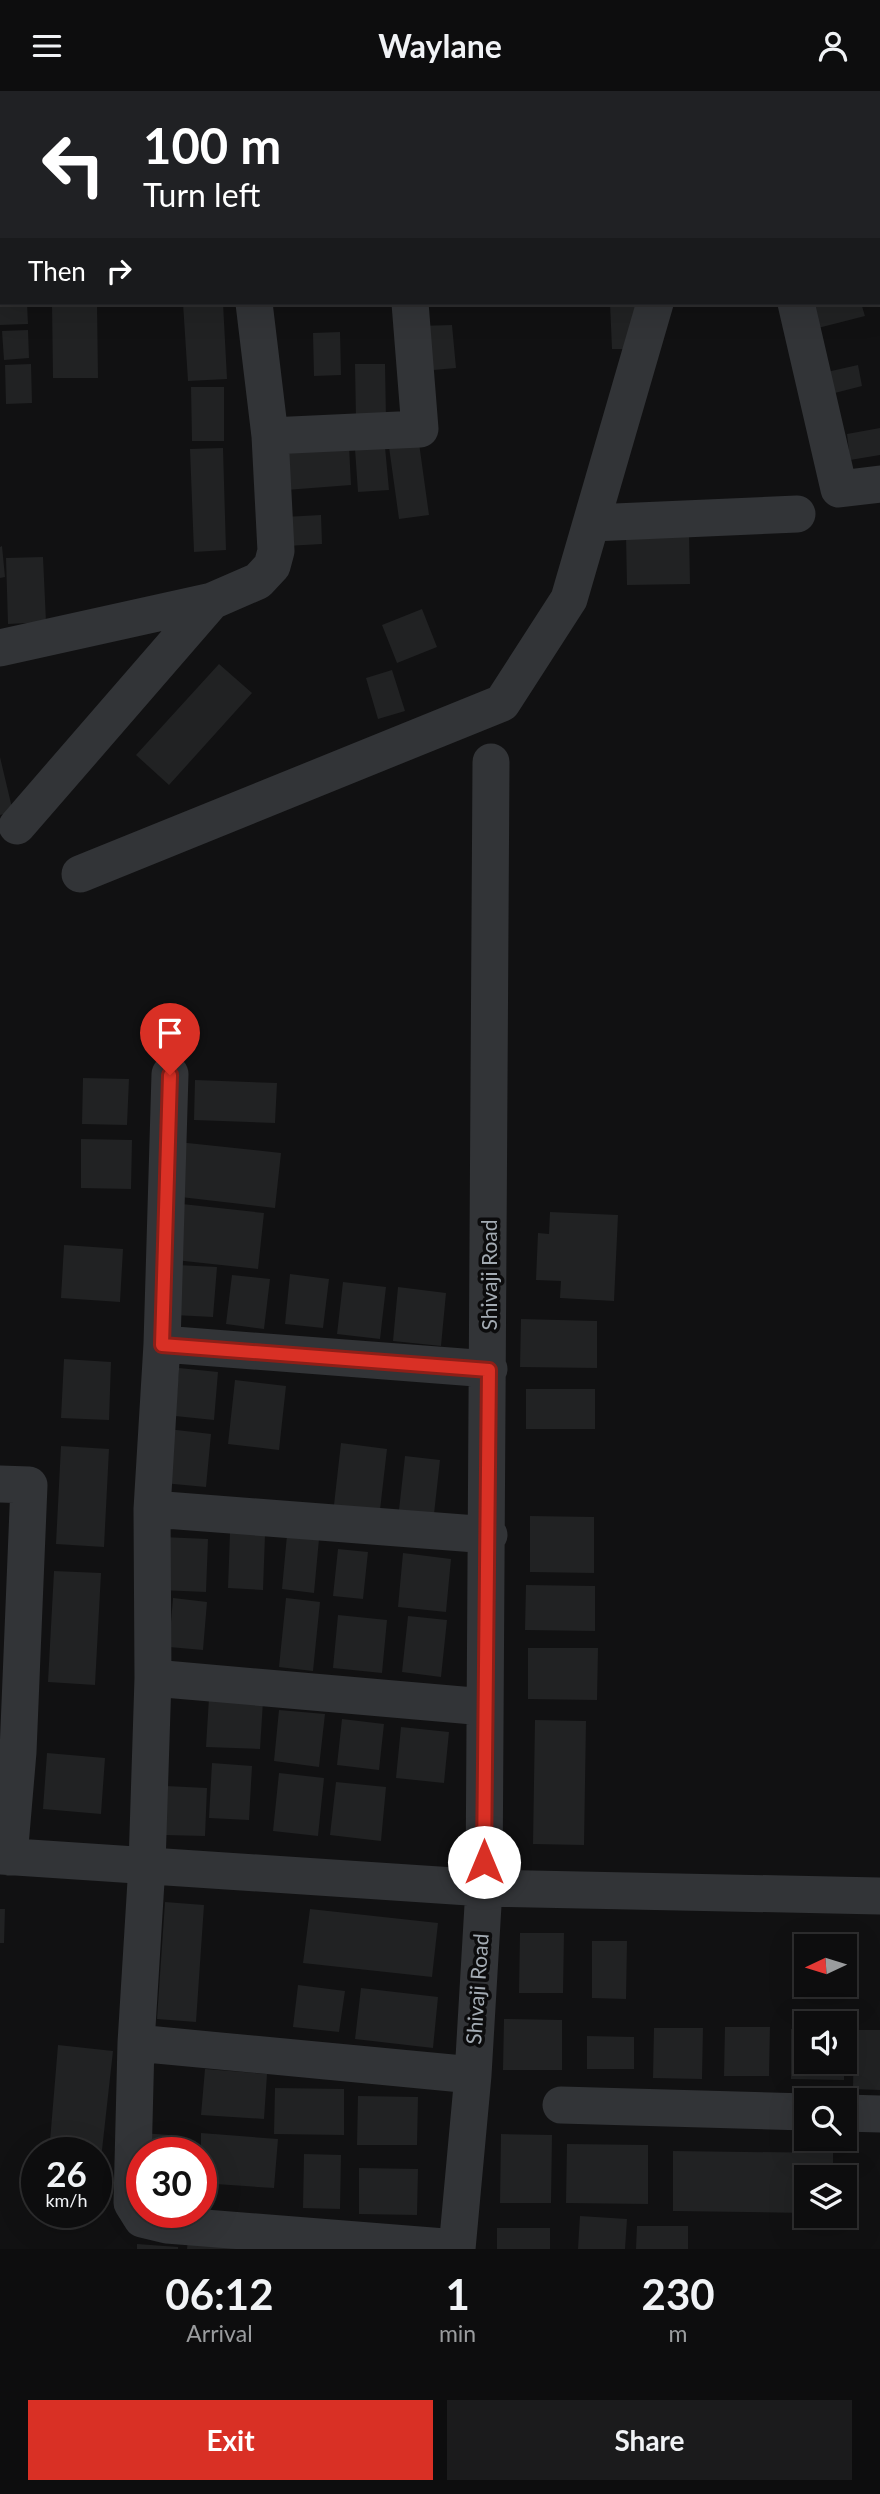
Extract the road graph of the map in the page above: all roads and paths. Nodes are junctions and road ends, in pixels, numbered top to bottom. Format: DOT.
graph roads {
  1 [pos="254,305"];
  2 [pos="410,305"];
  3 [pos="654,305"];
  4 [pos="796,305"];
  5 [pos="270,436"];
  6 [pos="880,484"];
  7 [pos="797,515"];
  8 [pos="592,523"];
  9 [pos="212,601"];
  10 [pos="0,649"];
  11 [pos="491,762"];
  12 [pos="17,826"];
  13 [pos="80,874"];
  14 [pos="170,1075"];
  15 [pos="162,1345"];
  16 [pos="489,1370"];
  17 [pos="0,1484"];
  18 [pos="152,1509"];
  19 [pos="489,1535"];
  20 [pos="153,1678"];
  21 [pos="485,1707"];
  22 [pos="4,1856"];
  23 [pos="148,1865"];
  24 [pos="484,1888"];
  25 [pos="880,1896"];
  26 [pos="136,2043"];
  27 [pos="472,2074"];
  28 [pos="561,2105"];
  29 [pos="794,2112"];
  30 [pos="857,2113"];
  31 [pos="880,2114"];
  32 [pos="457,2249"];
  1 -- 5 [label="street"];
  2 -- 5 [label="street"];
  3 -- 8 [label="street"];
  4 -- 6 [label="street"];
  5 -- 9 [label="street"];
  7 -- 8 [label="street"];
  8 -- 13 [label="street"];
  9 -- 10 [label="street"];
  9 -- 12 [label="street"];
  11 -- 16 [label="street, Shivaji Road"];
  14 -- 15 [label="street"];
  15 -- 16 [label="street"];
  15 -- 18 [label="street"];
  16 -- 19 [label="street, Shivaji Road"];
  17 -- 22 [label="street"];
  18 -- 19 [label="street"];
  18 -- 20 [label="street"];
  19 -- 21 [label="street, Shivaji Road"];
  20 -- 21 [label="street"];
  20 -- 23 [label="street"];
  21 -- 24 [label="street, Shivaji Road"];
  22 -- 23 [label="street"];
  23 -- 24 [label="street"];
  23 -- 26 [label="street"];
  24 -- 25 [label="street"];
  24 -- 27 [label="street, Shivaji Road"];
  26 -- 27 [label="street"];
  26 -- 32 [label="street"];
  27 -- 32 [label="street, Shivaji Road"];
  28 -- 29 [label="street"];
  30 -- 31 [label="street"];
}
